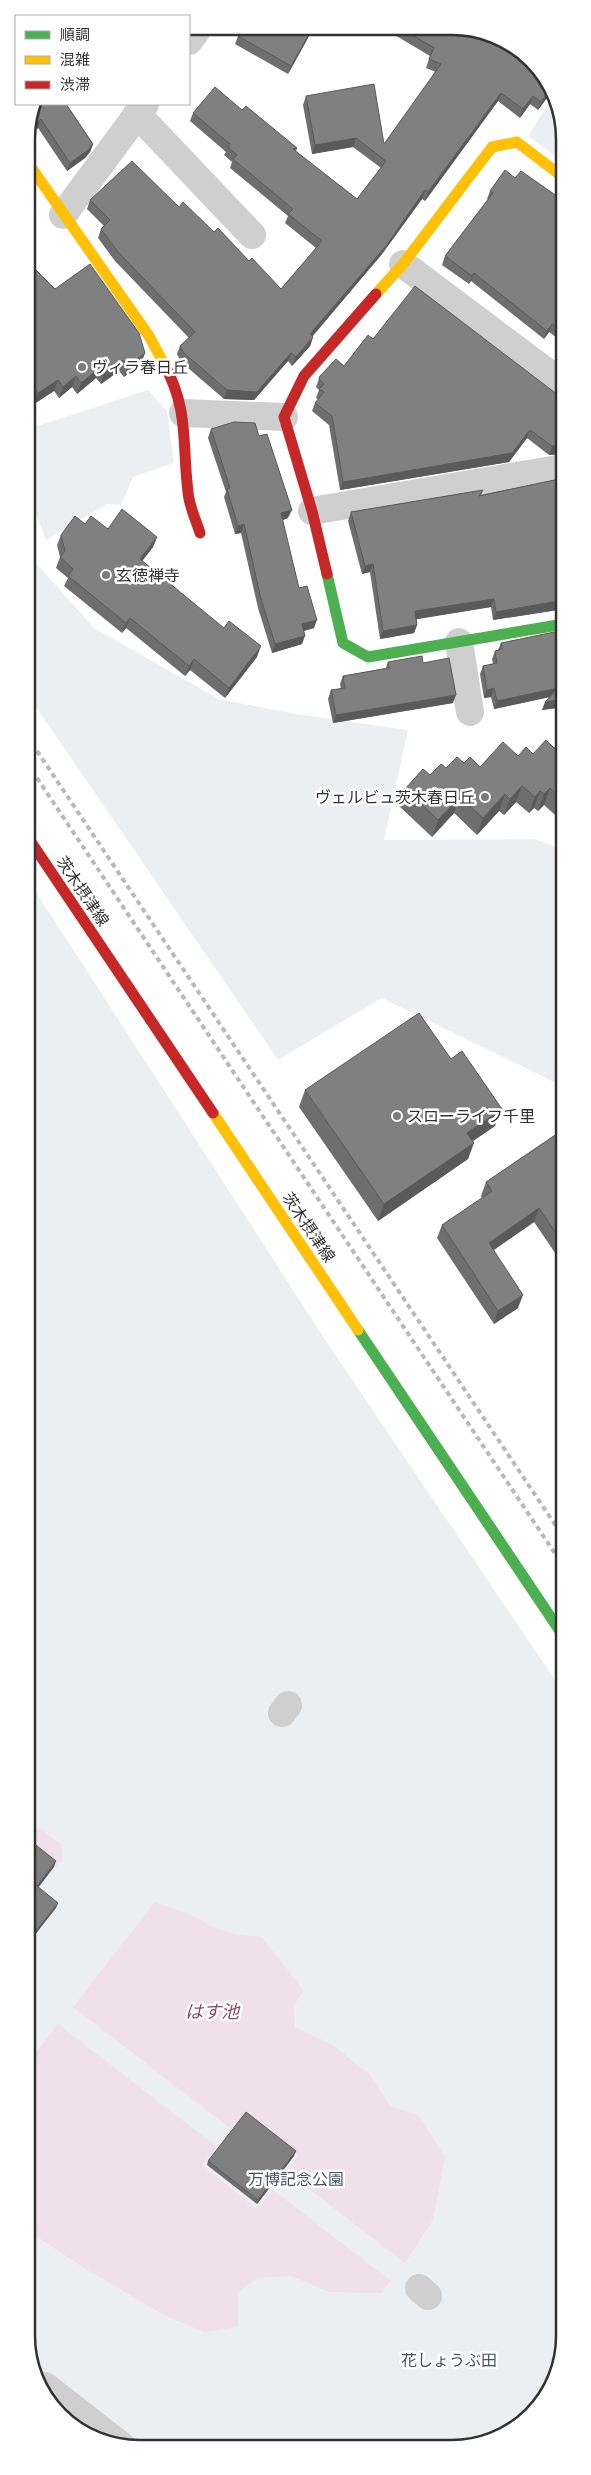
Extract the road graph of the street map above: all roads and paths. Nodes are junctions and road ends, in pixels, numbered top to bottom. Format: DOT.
graph roads {
  1 [pos="141,109"];
  2 [pos="556,172"];
  3 [pos="35,173"];
  4 [pos="63,215"];
  5 [pos="252,235"];
  6 [pos="403,264"];
  7 [pos="556,379"];
  8 [pos="183,413"];
  9 [pos="284,417"];
  10 [pos="556,469"];
  11 [pos="312,511"];
  12 [pos="200,533"];
  13 [pos="556,625"];
  14 [pos="459,642"];
  15 [pos="470,712"];
  16 [pos="35,848"];
  17 [pos="556,1618"];
  18 [pos="52,2392"];
  19 [pos="108,2435"];
  1 -- 4 [label="street"];
  1 -- 5 [label="street"];
  2 -- 6 [label="street"];
  3 -- 4 [label="street"];
  4 -- 8 [label="street"];
  6 -- 7 [label="street"];
  6 -- 9 [label="street"];
  8 -- 9 [label="street"];
  8 -- 12 [label="street"];
  9 -- 11 [label="street"];
  10 -- 11 [label="street"];
  11 -- 14 [label="street"];
  13 -- 14 [label="street"];
  14 -- 15 [label="street"];
  16 -- 17 [label="street, 茨木摂津線"];
  18 -- 19 [label="street"];
}
